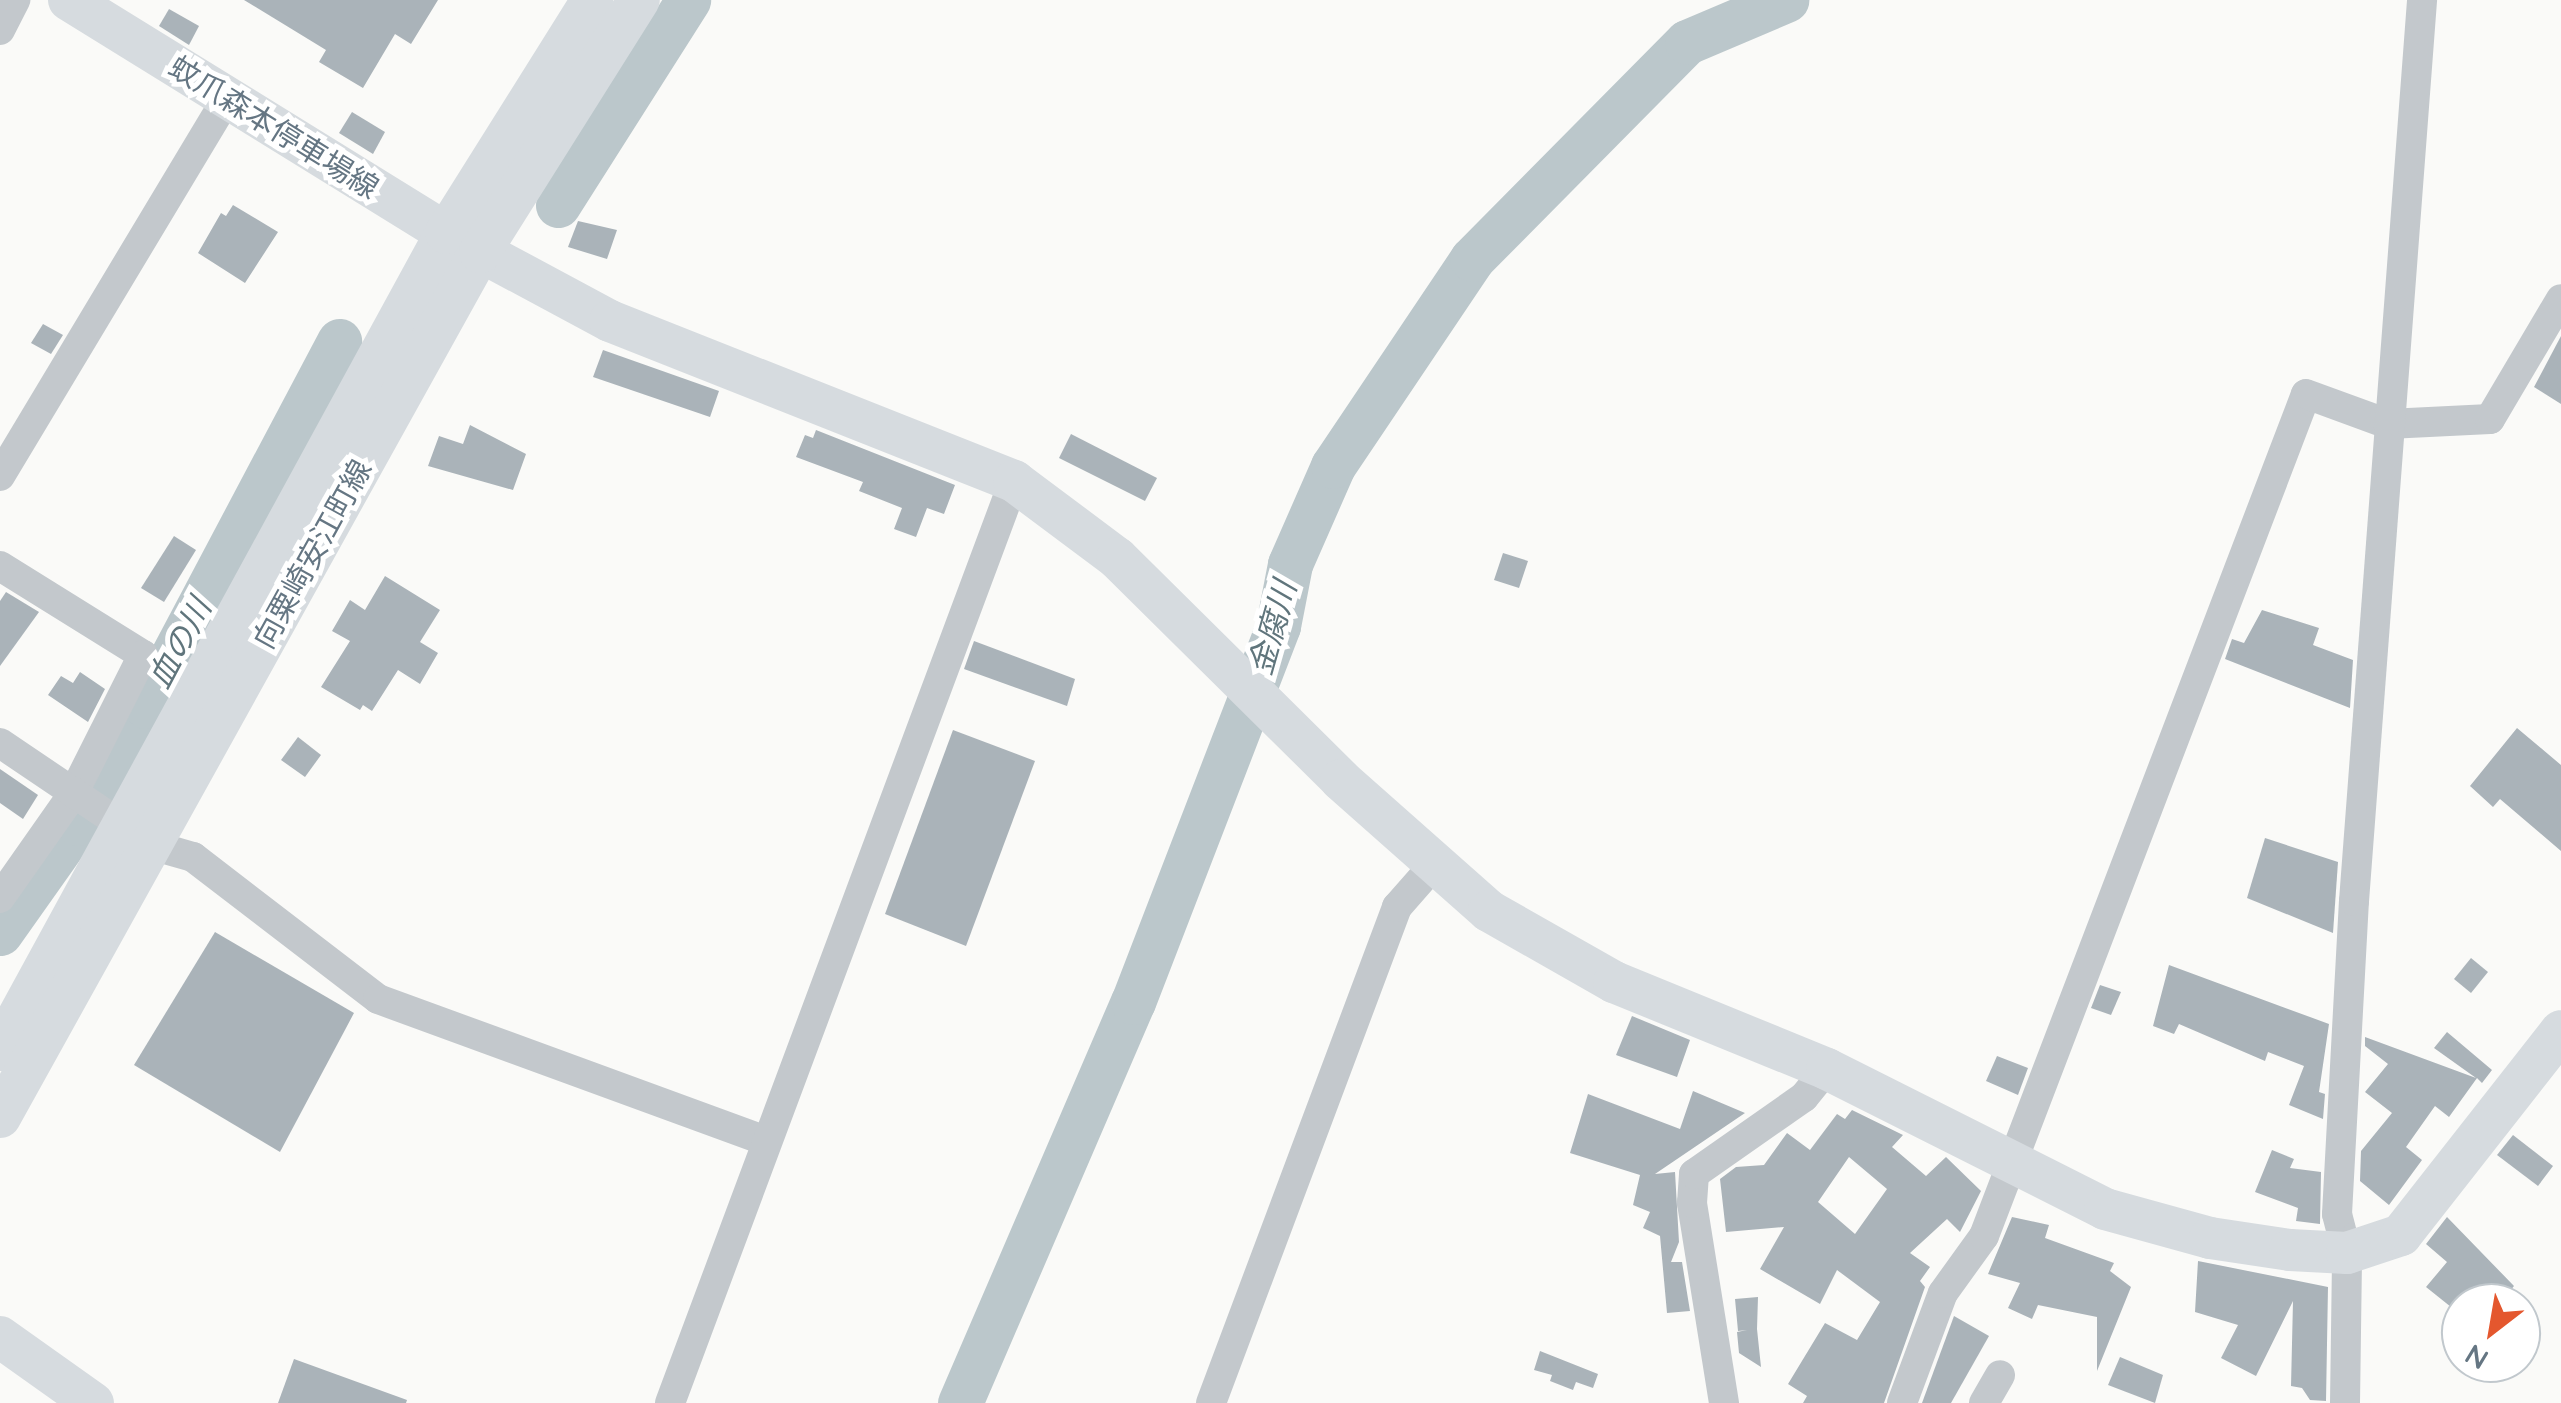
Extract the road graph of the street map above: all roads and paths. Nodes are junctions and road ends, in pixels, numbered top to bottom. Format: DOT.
graph roads {
  1 [pos="16,0"];
  2 [pos="68,0"];
  3 [pos="592,0"];
  4 [pos="639,0"];
  5 [pos="2422,0"];
  6 [pos="0,30"];
  7 [pos="227,98"];
  8 [pos="463,242"];
  9 [pos="2561,299"];
  10 [pos="2388,424"];
  11 [pos="0,476"];
  12 [pos="1014,481"];
  13 [pos="0,566"];
  14 [pos="0,742"];
  15 [pos="73,795"];
  16 [pos="132,832"];
  17 [pos="1432,866"];
  18 [pos="0,898"];
  19 [pos="2561,1031"];
  20 [pos="0,1050"];
  21 [pos="1827,1069"];
  22 [pos="0,1117"];
  23 [pos="767,1141"];
  24 [pos="2012,1161"];
  25 [pos="2347,1253"];
  26 [pos="0,1337"];
  27 [pos="2000,1376"];
  28 [pos="93,1403"];
  29 [pos="670,1403"];
  30 [pos="1212,1403"];
  31 [pos="1724,1403"];
  32 [pos="1902,1403"];
  33 [pos="1984,1403"];
  34 [pos="2345,1403"];
  1 -- 6 [label="street"];
  2 -- 7 [label="street, 蚊爪森本停車場線"];
  3 -- 8 [label="street, 向粟崎安江町線"];
  4 -- 8 [label="street, 向粟崎安江町線"];
  5 -- 10 [label="street"];
  7 -- 8 [label="street, 蚊爪森本停車場線"];
  7 -- 11 [label="street"];
  8 -- 12 [label="street, 蚊爪森本停車場線"];
  8 -- 16 [label="street, 向粟崎安江町線"];
  9 -- 10 [label="street"];
  10 -- 24 [label="street"];
  10 -- 25 [label="street"];
  12 -- 17 [label="street, 蚊爪森本停車場線"];
  12 -- 23 [label="street"];
  13 -- 15 [label="street"];
  14 -- 15 [label="street"];
  15 -- 16 [label="street"];
  15 -- 18 [label="street"];
  16 -- 20 [label="street, 向粟崎安江町線"];
  16 -- 22 [label="street, 向粟崎安江町線"];
  16 -- 23 [label="street"];
  17 -- 21 [label="street, 蚊爪森本停車場線"];
  17 -- 30 [label="street"];
  19 -- 25 [label="street"];
  21 -- 24 [label="street, 蚊爪森本停車場線"];
  21 -- 31 [label="street"];
  23 -- 29 [label="street"];
  24 -- 25 [label="street, 蚊爪森本停車場線"];
  24 -- 32 [label="street"];
  25 -- 34 [label="street"];
  26 -- 28 [label="street"];
  27 -- 33 [label="street"];
}
